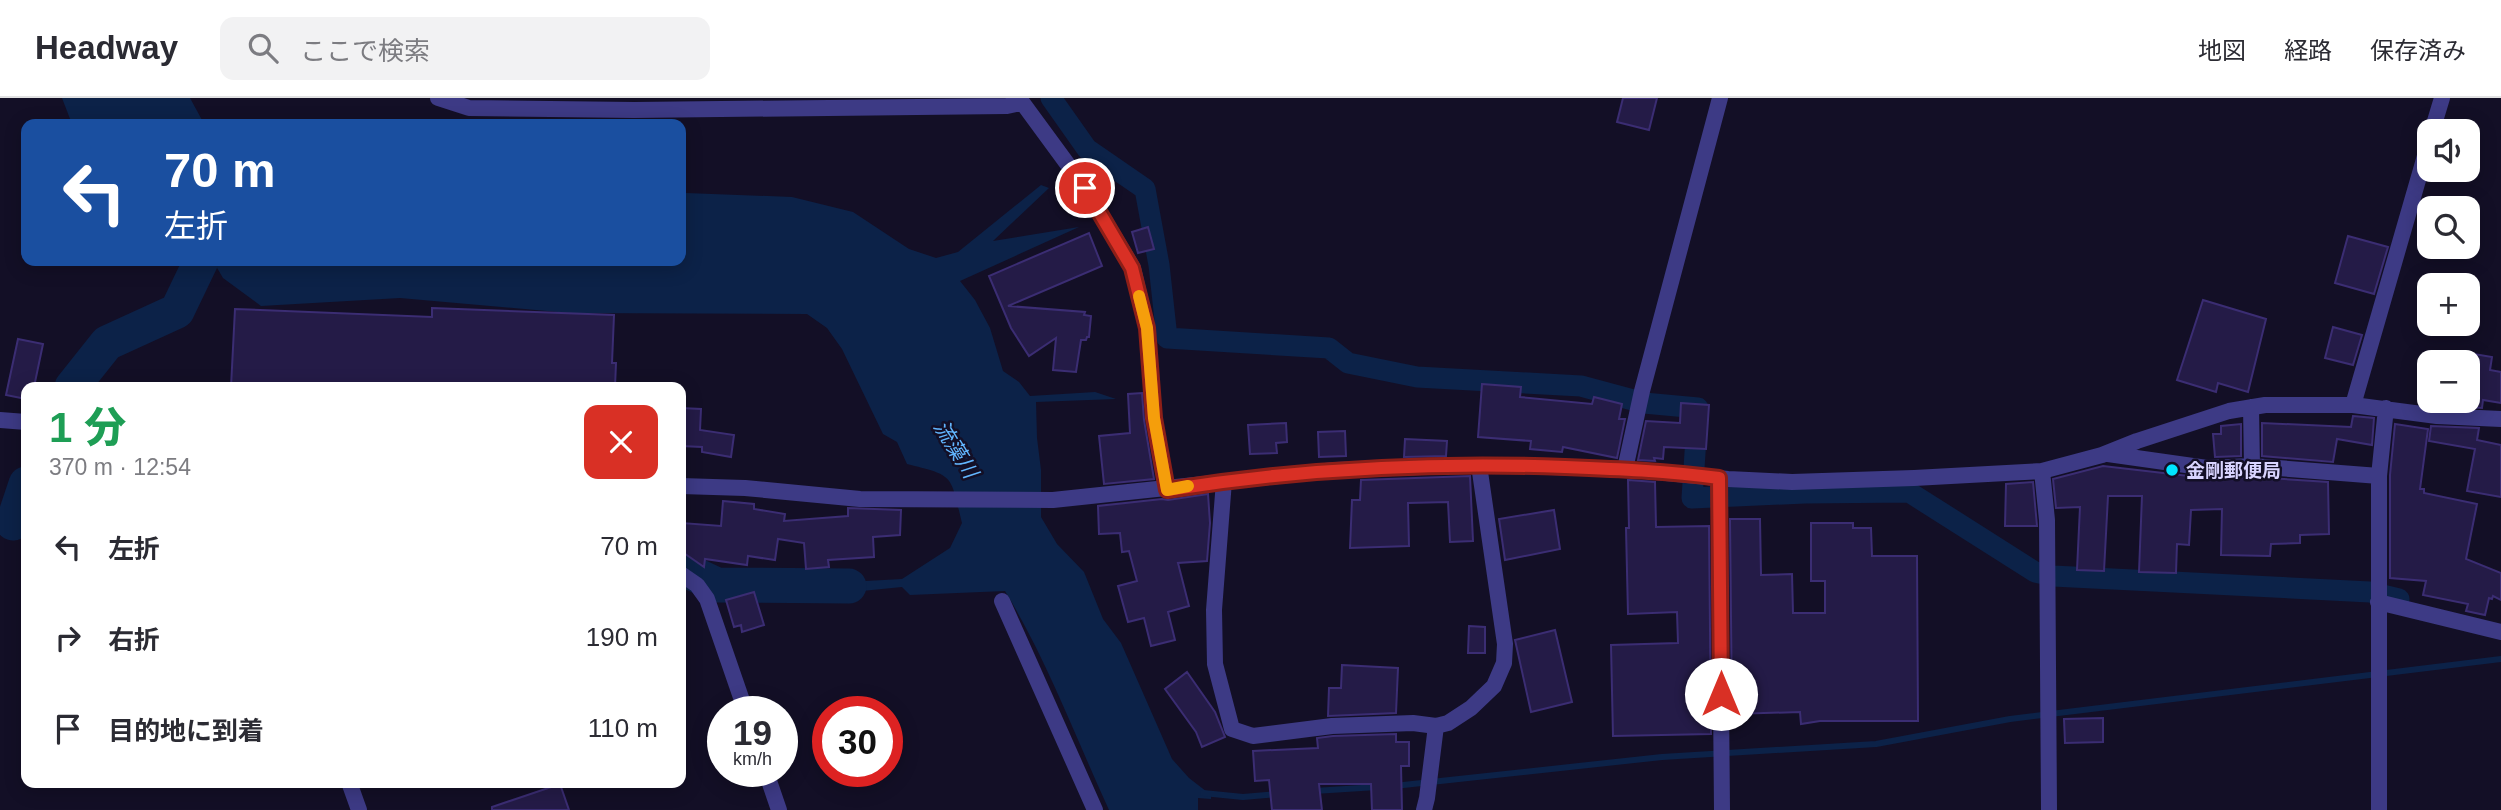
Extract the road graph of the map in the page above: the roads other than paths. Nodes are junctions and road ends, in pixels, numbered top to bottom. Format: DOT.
graph roads {
  1 [pos="438,98"];
  2 [pos="1720,98"];
  3 [pos="2442,98"];
  4 [pos="1020,100"];
  5 [pos="2436,119"];
  6 [pos="2417,182"];
  7 [pos="2353,405"];
  8 [pos="2251,407"];
  9 [pos="2386,408"];
  10 [pos="2501,419"];
  11 [pos="0,420"];
  12 [pos="21,422"];
  13 [pos="2105,454"];
  14 [pos="1479,465"];
  15 [pos="2252,466"];
  16 [pos="1625,469"];
  17 [pos="2042,471"];
  18 [pos="2379,475"];
  19 [pos="1715,477"];
  20 [pos="1224,481"];
  21 [pos="686,485"];
  22 [pos="1167,490"];
  23 [pos="686,577"];
  24 [pos="2378,596"];
  25 [pos="1002,601"];
  26 [pos="2501,632"];
  27 [pos="740,696"];
  28 [pos="1436,726"];
  29 [pos="771,787"];
  30 [pos="351,788"];
  31 [pos="1426,804"];
  32 [pos="359,810"];
  33 [pos="779,810"];
  34 [pos="1095,810"];
  35 [pos="1721,810"];
  36 [pos="2049,810"];
  37 [pos="2379,810"];
  1 -- 4 [label="street"];
  2 -- 16 [label="street"];
  3 -- 5 [label="street"];
  4 -- 22 [label="street"];
  6 -- 7 [label="street"];
  7 -- 8 [label="street"];
  7 -- 9 [label="street"];
  8 -- 13 [label="street"];
  8 -- 15 [label="street"];
  9 -- 10 [label="street"];
  9 -- 18 [label="street"];
  11 -- 12 [label="street"];
  13 -- 15 [label="street"];
  13 -- 17 [label="street"];
  14 -- 16 [label="street"];
  14 -- 20 [label="street"];
  14 -- 28 [label="street"];
  15 -- 18 [label="street"];
  16 -- 19 [label="street"];
  17 -- 19 [label="street"];
  17 -- 36 [label="street"];
  18 -- 24 [label="street"];
  19 -- 35 [label="street"];
  20 -- 22 [label="street"];
  20 -- 28 [label="street"];
  21 -- 22 [label="street"];
  23 -- 27 [label="street"];
  24 -- 26 [label="street"];
  24 -- 37 [label="street"];
  25 -- 34 [label="street"];
  28 -- 31 [label="street"];
  29 -- 33 [label="street"];
  30 -- 32 [label="street"];
}
